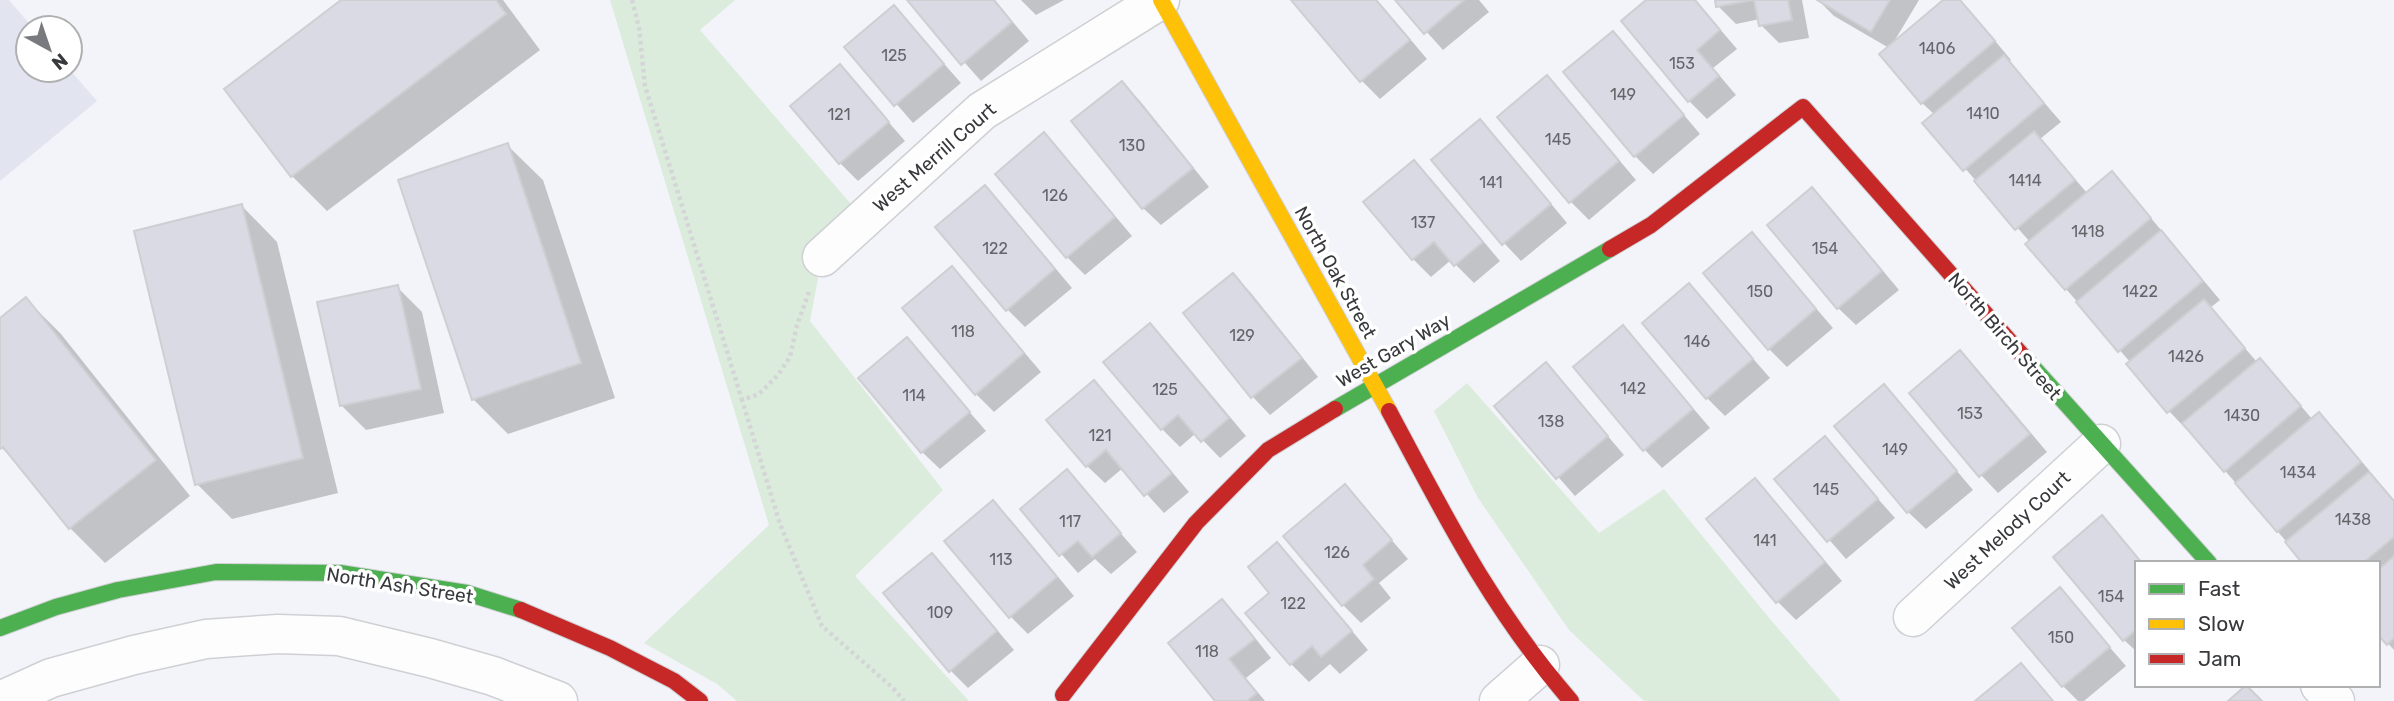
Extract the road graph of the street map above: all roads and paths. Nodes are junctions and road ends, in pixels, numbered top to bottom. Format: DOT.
graph roads {
  1 [pos="632,0"];
  2 [pos="1160,0"];
  3 [pos="1803,107"];
  4 [pos="822,257"];
  5 [pos="1375,384"];
  6 [pos="742,400"];
  7 [pos="2101,444"];
  8 [pos="2207,561"];
  9 [pos="1913,617"];
  10 [pos="0,628"];
  11 [pos="1540,665"];
  12 [pos="2322,687"];
  13 [pos="1063,695"];
  14 [pos="1569,700"];
  15 [pos="0,701"];
  16 [pos="558,701"];
  17 [pos="699,701"];
  18 [pos="904,701"];
  19 [pos="1499,701"];
  20 [pos="2335,701"];
  1 -- 6 [label="path"];
  2 -- 4 [label="street, West Merrill Court"];
  2 -- 5 [label="street, North Oak Street"];
  3 -- 5 [label="street, West Gary Way"];
  3 -- 7 [label="street, North Birch Street"];
  4 -- 6 [label="path"];
  5 -- 11 [label="street, North Oak Street"];
  5 -- 13 [label="street, West Gary Way"];
  6 -- 18 [label="path"];
  7 -- 8 [label="street, North Birch Street"];
  7 -- 9 [label="street, West Melody Court"];
  10 -- 17 [label="street, North Ash Street"];
  11 -- 14 [label="street, North Oak Street"];
  11 -- 19 [label="street"];
  12 -- 20 [label="street"];
  15 -- 16 [label="street"];
}
